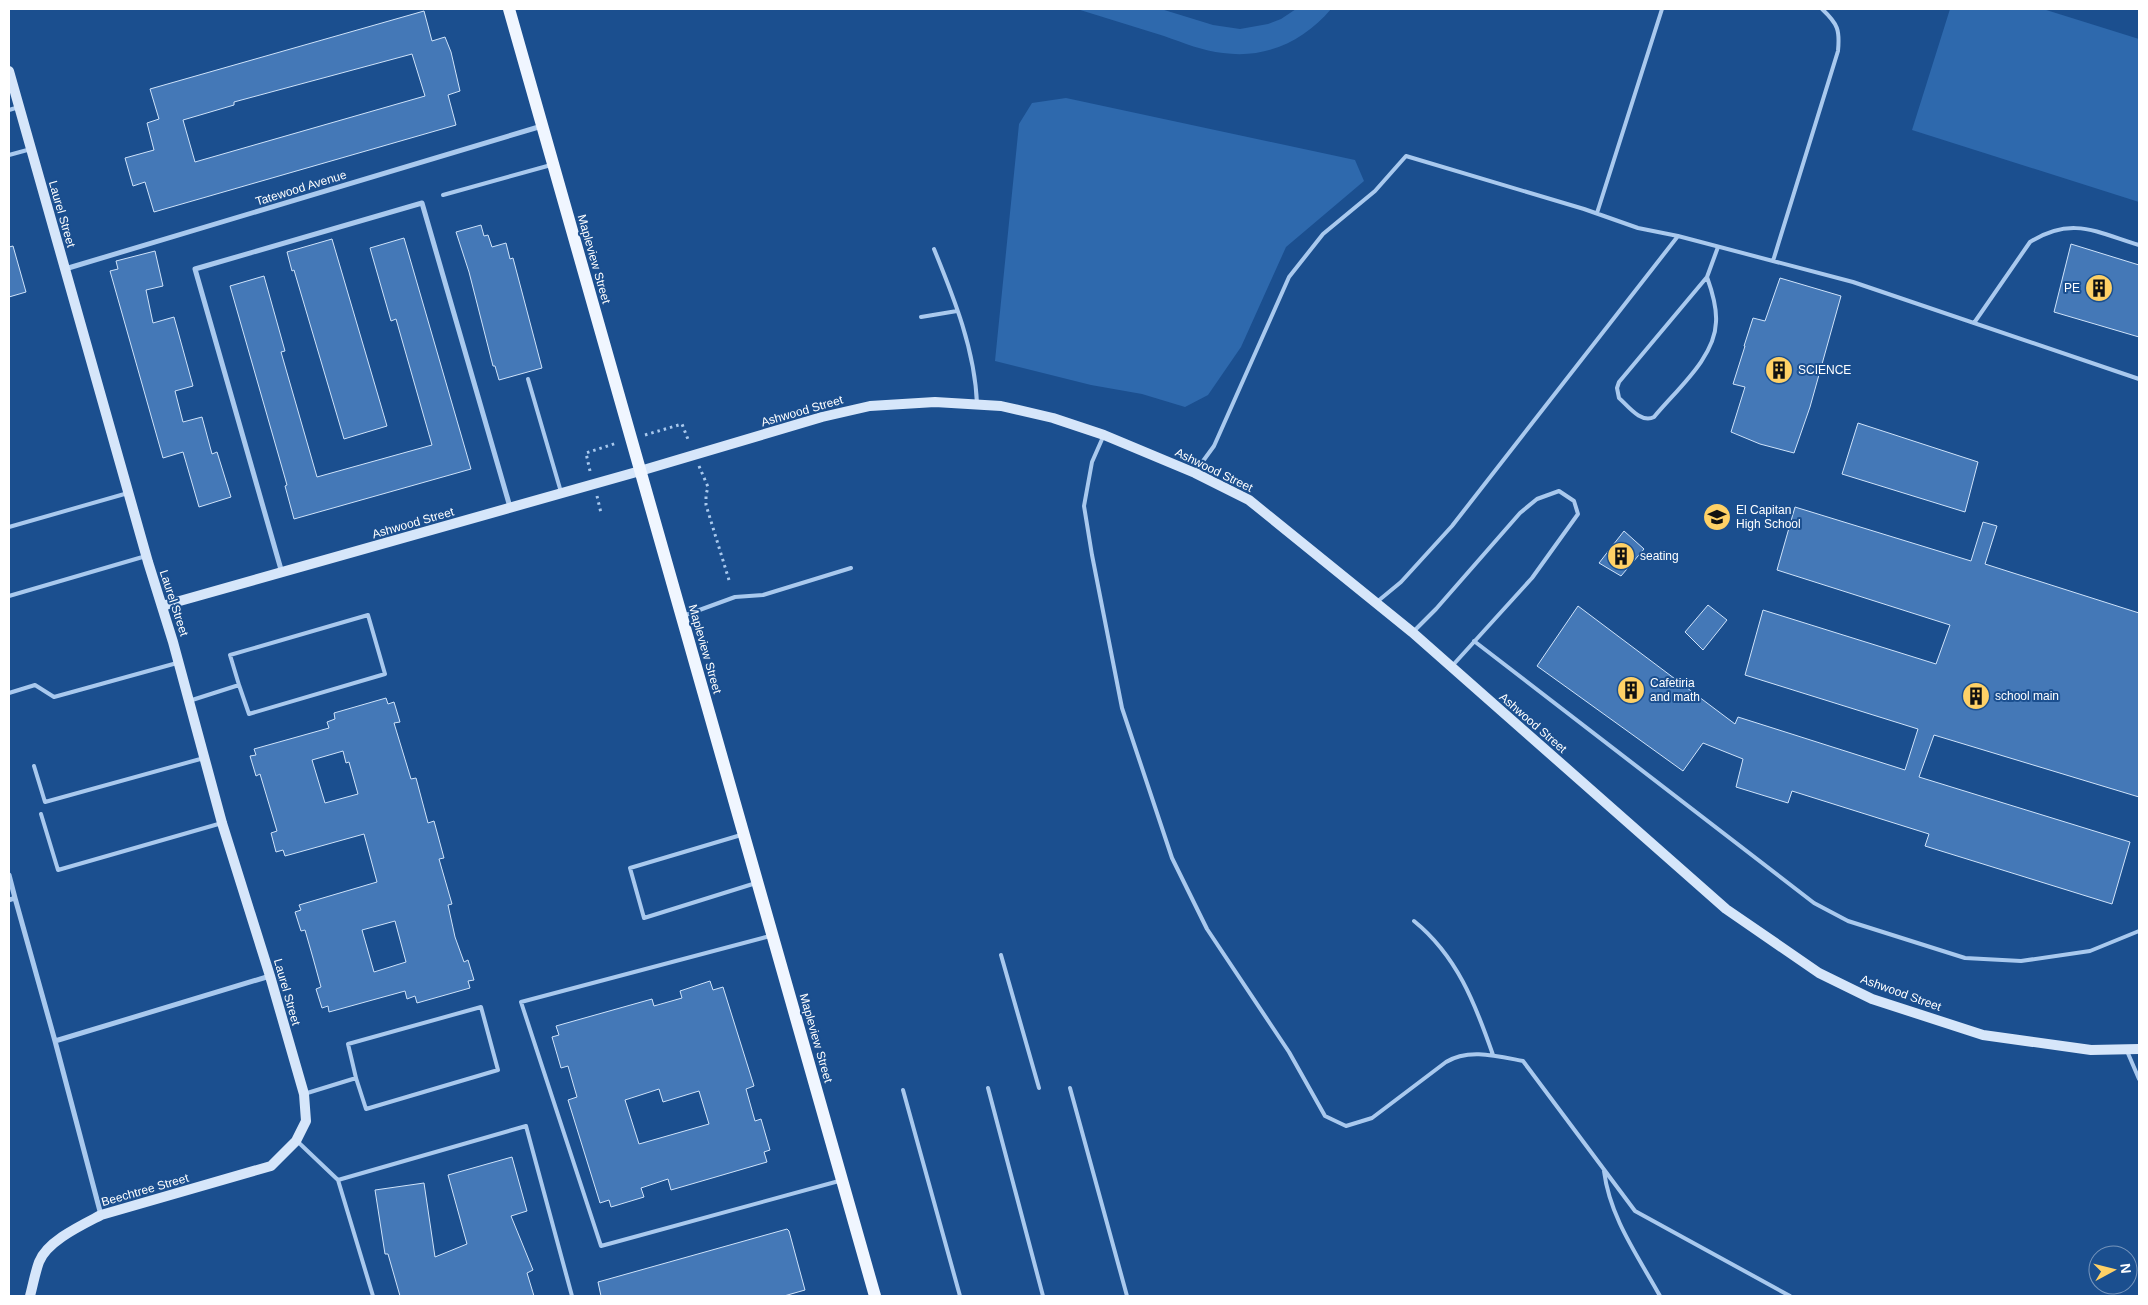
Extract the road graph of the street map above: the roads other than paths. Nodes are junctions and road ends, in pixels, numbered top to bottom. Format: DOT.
graph roads {
  1 [pos="508,9"];
  2 [pos="1662,9"];
  3 [pos="1822,9"];
  4 [pos="9,71"];
  5 [pos="14,109"];
  6 [pos="542,125"];
  7 [pos="31,149"];
  8 [pos="9,155"];
  9 [pos="553,164"];
  10 [pos="443,195"];
  11 [pos="1598,213"];
  12 [pos="1678,236"];
  13 [pos="2139,245"];
  14 [pos="1718,247"];
  15 [pos="934,249"];
  16 [pos="1773,261"];
  17 [pos="65,269"];
  18 [pos="1707,277"];
  19 [pos="957,311"];
  20 [pos="921,317"];
  21 [pos="1974,323"];
  22 [pos="528,379"];
  23 [pos="2139,379"];
  24 [pos="977,404"];
  25 [pos="1104,435"];
  26 [pos="640,471"];
  27 [pos="1195,472"];
  28 [pos="128,493"];
  29 [pos="561,494"];
  30 [pos="511,508"];
  31 [pos="9,526"];
  32 [pos="146,556"];
  33 [pos="851,568"];
  34 [pos="282,573"];
  35 [pos="9,596"];
  36 [pos="1376,603"];
  37 [pos="162,606"];
  38 [pos="681,616"];
  39 [pos="1412,632"];
  40 [pos="1474,641"];
  41 [pos="178,662"];
  42 [pos="1452,667"];
  43 [pos="240,686"];
  44 [pos="9,693"];
  45 [pos="189,701"];
  46 [pos="204,757"];
  47 [pos="34,766"];
  48 [pos="41,814"];
  49 [pos="222,824"];
  50 [pos="743,834"];
  51 [pos="9,875"];
  52 [pos="757,883"];
  53 [pos="15,898"];
  54 [pos="9,900"];
  55 [pos="1414,921"];
  56 [pos="2139,931"];
  57 [pos="772,935"];
  58 [pos="1001,955"];
  59 [pos="270,976"];
  60 [pos="54,1041"];
  61 [pos="2126,1049"];
  62 [pos="2139,1049"];
  63 [pos="1493,1055"];
  64 [pos="356,1078"];
  65 [pos="2139,1079"];
  66 [pos="988,1088"];
  67 [pos="1039,1088"];
  68 [pos="1070,1088"];
  69 [pos="903,1090"];
  70 [pos="304,1094"];
  71 [pos="296,1141"];
  72 [pos="1604,1170"];
  73 [pos="338,1180"];
  74 [pos="842,1180"];
  75 [pos="101,1215"];
  76 [pos="30,1296"];
  77 [pos="372,1296"];
  78 [pos="572,1296"];
  79 [pos="875,1296"];
  80 [pos="960,1296"];
  81 [pos="1043,1296"];
  82 [pos="1127,1296"];
  83 [pos="1660,1296"];
  84 [pos="1790,1296"];
  1 -- 6 [label="main road, Mapleview Street"];
  2 -- 11 [label="lane"];
  3 -- 16 [label="lane"];
  4 -- 5 [label="street, Laurel Street"];
  5 -- 7 [label="street, Laurel Street"];
  6 -- 9 [label="main road, Mapleview Street"];
  6 -- 17 [label="street, Tatewood Avenue"];
  7 -- 8 [label="lane"];
  7 -- 17 [label="street, Laurel Street"];
  9 -- 10 [label="lane"];
  9 -- 26 [label="main road, Mapleview Street"];
  11 -- 12 [label="lane"];
  11 -- 27 [label="lane"];
  12 -- 14 [label="lane"];
  12 -- 36 [label="lane"];
  13 -- 21 [label="lane"];
  14 -- 16 [label="lane"];
  14 -- 18 [label="lane"];
  15 -- 19 [label="lane"];
  16 -- 21 [label="lane"];
  17 -- 28 [label="street, Laurel Street"];
  18 -- 18 [label="lane"];
  19 -- 20 [label="lane"];
  19 -- 24 [label="lane"];
  21 -- 23 [label="lane"];
  22 -- 29 [label="lane"];
  24 -- 25 [label="street, Ashwood Street"];
  24 -- 26 [label="street, Ashwood Street"];
  25 -- 27 [label="street, Ashwood Street"];
  25 -- 63 [label="lane"];
  26 -- 29 [label="street, Ashwood Street"];
  26 -- 38 [label="main road, Mapleview Street"];
  27 -- 36 [label="street, Ashwood Street"];
  28 -- 31 [label="lane"];
  28 -- 32 [label="street, Laurel Street"];
  29 -- 30 [label="street, Ashwood Street"];
  30 -- 34 [label="street, Ashwood Street"];
  30 -- 34 [label="street"];
  32 -- 35 [label="lane"];
  32 -- 37 [label="street, Laurel Street"];
  33 -- 38 [label="lane"];
  34 -- 37 [label="street, Ashwood Street"];
  36 -- 39 [label="street, Ashwood Street"];
  37 -- 41 [label="street, Laurel Street"];
  38 -- 50 [label="main road, Mapleview Street"];
  39 -- 40 [label="lane"];
  39 -- 42 [label="street, Ashwood Street"];
  40 -- 42 [label="lane"];
  40 -- 56 [label="lane"];
  41 -- 44 [label="lane"];
  41 -- 45 [label="street, Laurel Street"];
  42 -- 61 [label="street, Ashwood Street"];
  43 -- 43 [label="lane"];
  43 -- 45 [label="lane"];
  45 -- 46 [label="street, Laurel Street"];
  46 -- 47 [label="lane"];
  46 -- 49 [label="street, Laurel Street"];
  48 -- 49 [label="lane"];
  49 -- 59 [label="street, Laurel Street"];
  50 -- 52 [label="main road, Mapleview Street"];
  50 -- 52 [label="lane"];
  51 -- 53 [label="street"];
  52 -- 57 [label="main road, Mapleview Street"];
  53 -- 54 [label="street"];
  53 -- 60 [label="street"];
  55 -- 63 [label="lane"];
  57 -- 74 [label="main road, Mapleview Street"];
  57 -- 74 [label="lane"];
  58 -- 67 [label="lane"];
  59 -- 60 [label="street"];
  59 -- 70 [label="street, Laurel Street"];
  60 -- 75 [label="street"];
  61 -- 62 [label="street, Ashwood Street"];
  61 -- 65 [label="lane"];
  63 -- 72 [label="lane"];
  64 -- 64 [label="lane"];
  64 -- 70 [label="lane"];
  66 -- 81 [label="lane"];
  68 -- 82 [label="lane"];
  69 -- 80 [label="lane"];
  70 -- 71 [label="street, Laurel Street"];
  71 -- 73 [label="lane"];
  71 -- 75 [label="street, Beechtree Street"];
  72 -- 83 [label="lane"];
  72 -- 84 [label="lane"];
  73 -- 77 [label="lane"];
  73 -- 78 [label="lane"];
  74 -- 79 [label="main road, Mapleview Street"];
  75 -- 76 [label="street, Beechtree Street"];
}
